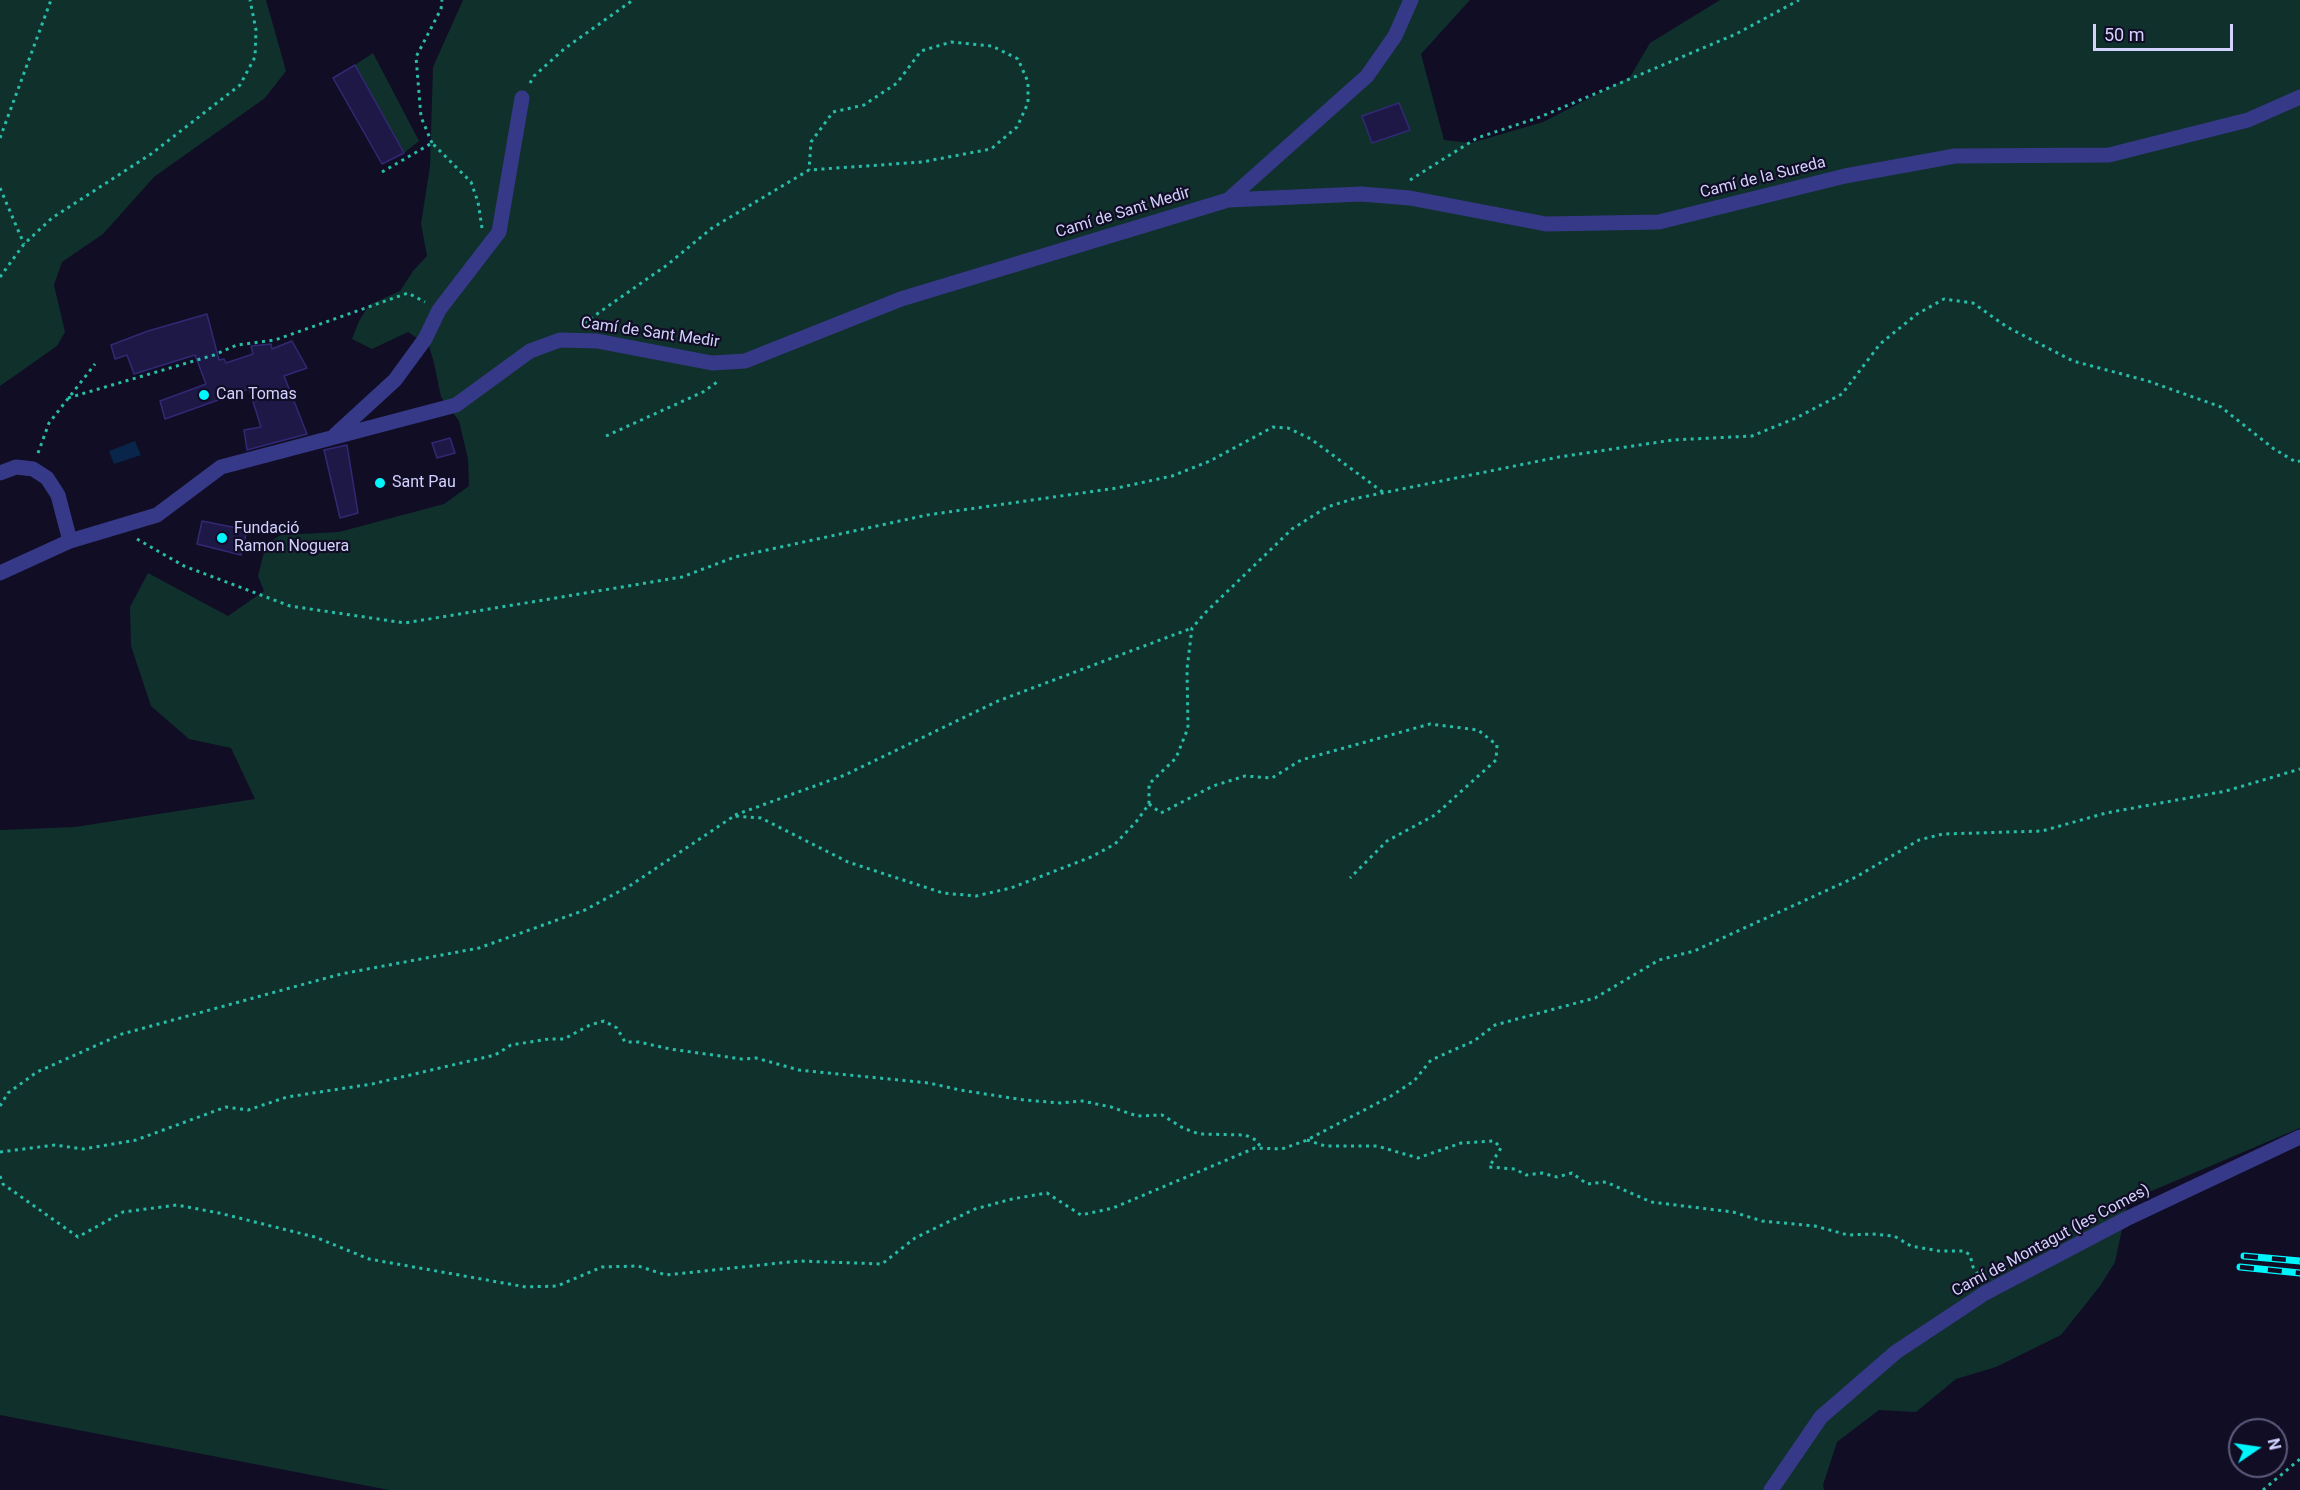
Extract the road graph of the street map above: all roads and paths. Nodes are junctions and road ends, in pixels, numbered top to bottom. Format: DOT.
graph roads {
  1 [pos="51,0"];
  2 [pos="250,0"];
  3 [pos="442,0"];
  4 [pos="633,0"];
  5 [pos="1411,0"];
  6 [pos="1799,0"];
  7 [pos="2300,97"];
  8 [pos="522,98"];
  9 [pos="0,138"];
  10 [pos="432,143"];
  11 [pos="809,170"];
  12 [pos="382,172"];
  13 [pos="0,188"];
  14 [pos="1386,196"];
  15 [pos="1228,200"];
  16 [pos="24,244"];
  17 [pos="484,251"];
  18 [pos="0,277"];
  19 [pos="439,310"];
  20 [pos="560,340"];
  21 [pos="745,361"];
  22 [pos="95,364"];
  23 [pos="68,398"];
  24 [pos="606,436"];
  25 [pos="333,437"];
  26 [pos="2300,461"];
  27 [pos="33,469"];
  28 [pos="0,473"];
  29 [pos="1384,493"];
  30 [pos="116,527"];
  31 [pos="70,541"];
  32 [pos="0,573"];
  33 [pos="1192,628"];
  34 [pos="2300,769"];
  35 [pos="1149,804"];
  36 [pos="734,816"];
  37 [pos="1350,878"];
  38 [pos="0,1106"];
  39 [pos="2300,1137"];
  40 [pos="1307,1140"];
  41 [pos="1262,1149"];
  42 [pos="0,1152"];
  43 [pos="0,1176"];
  44 [pos="1989,1292"];
  45 [pos="2300,1458"];
  46 [pos="1771,1490"];
  47 [pos="2263,1490"];
  1 -- 9 [label="path"];
  2 -- 16 [label="path"];
  3 -- 10 [label="path"];
  4 -- 8 [label="path"];
  5 -- 15 [label="street, Camí de Sant Medir"];
  6 -- 14 [label="path"];
  7 -- 14 [label="street, Camí de la Sureda"];
  8 -- 17 [label="street"];
  10 -- 12 [label="path"];
  10 -- 17 [label="path"];
  11 -- 11 [label="path"];
  11 -- 20 [label="path"];
  13 -- 16 [label="path"];
  14 -- 15 [label="street, Camí de la Sureda"];
  15 -- 21 [label="street, Camí de Sant Medir"];
  16 -- 18 [label="path"];
  17 -- 19 [label="street"];
  19 -- 23 [label="path"];
  19 -- 25 [label="street"];
  20 -- 21 [label="street, Camí de Sant Medir"];
  20 -- 25 [label="street, Camí de Sant Medir"];
  21 -- 24 [label="path"];
  22 -- 23 [label="path"];
  23 -- 27 [label="path"];
  25 -- 30 [label="street, Camí de Sant Medir"];
  26 -- 29 [label="path"];
  27 -- 28 [label="street"];
  27 -- 31 [label="street"];
  29 -- 30 [label="path"];
  29 -- 33 [label="path"];
  30 -- 31 [label="street, Camí de Sant Medir"];
  31 -- 32 [label="street, Camí de Sant Medir"];
  33 -- 35 [label="path"];
  33 -- 36 [label="path"];
  34 -- 40 [label="path"];
  35 -- 36 [label="path"];
  35 -- 37 [label="path"];
  36 -- 38 [label="path"];
  39 -- 44 [label="street, Camí de Montagut (les Comes)"];
  40 -- 41 [label="path"];
  40 -- 44 [label="path"];
  41 -- 42 [label="path"];
  41 -- 43 [label="path"];
  44 -- 46 [label="street, Camí de Montagut (les Comes)"];
  45 -- 47 [label="path"];
}
